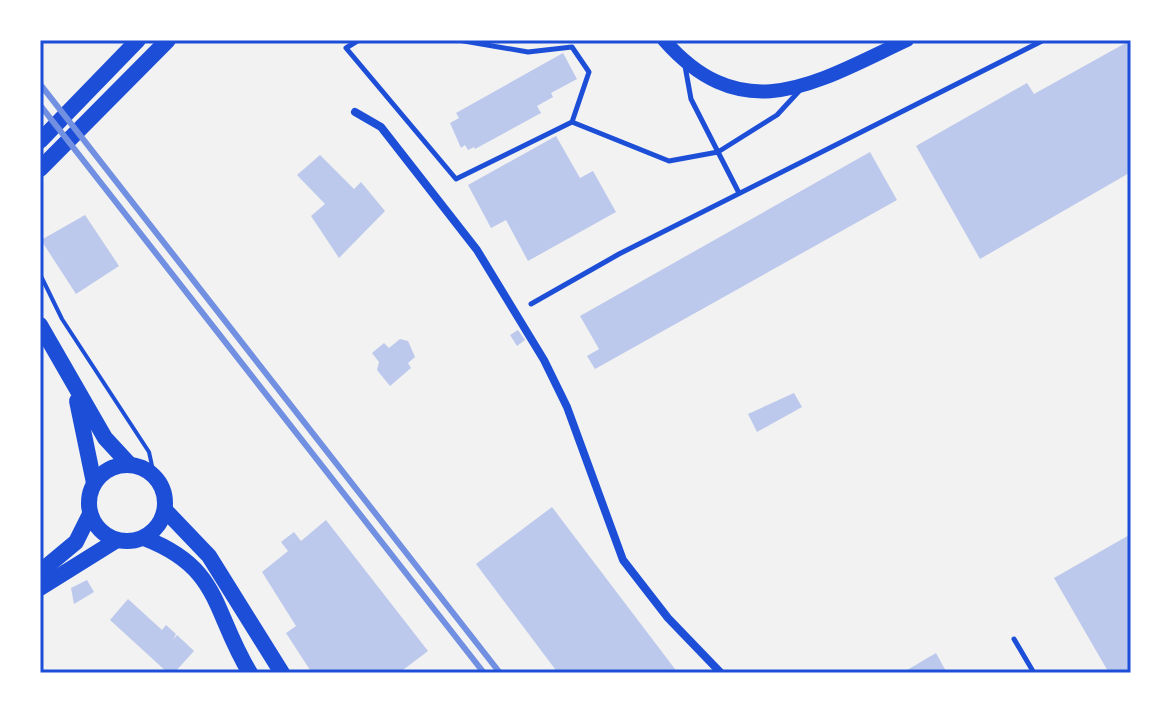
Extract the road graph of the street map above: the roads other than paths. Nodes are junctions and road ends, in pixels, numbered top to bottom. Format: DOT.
graph roads {
  1 [pos="138,40"];
  2 [pos="168,40"];
  3 [pos="359,40"];
  4 [pos="458,40"];
  5 [pos="664,40"];
  6 [pos="907,40"];
  7 [pos="1044,40"];
  8 [pos="685,64"];
  9 [pos="801,88"];
  10 [pos="355,112"];
  11 [pos="572,122"];
  12 [pos="40,141"];
  13 [pos="718,152"];
  14 [pos="40,169"];
  15 [pos="739,193"];
  16 [pos="531,304"];
  17 [pos="40,325"];
  18 [pos="74,388"];
  19 [pos="130,465"];
  20 [pos="94,483"];
  21 [pos="165,510"];
  22 [pos="90,514"];
  23 [pos="144,538"];
  24 [pos="117,540"];
  25 [pos="40,572"];
  26 [pos="40,588"];
  27 [pos="1014,639"];
  28 [pos="250,673"];
  29 [pos="282,673"];
  30 [pos="721,673"];
  31 [pos="1034,673"];
  1 -- 12 [label="main road"];
  2 -- 14 [label="main road"];
  3 -- 11 [label="lane"];
  4 -- 11 [label="lane"];
  5 -- 8 [label="street"];
  6 -- 9 [label="street"];
  7 -- 15 [label="lane"];
  8 -- 9 [label="street"];
  8 -- 13 [label="lane"];
  9 -- 13 [label="lane"];
  10 -- 30 [label="street"];
  11 -- 13 [label="lane"];
  13 -- 15 [label="lane"];
  15 -- 16 [label="lane"];
  17 -- 18 [label="main road"];
  18 -- 19 [label="main road"];
  18 -- 20 [label="main road"];
  19 -- 20 [label="main road"];
  19 -- 21 [label="main road"];
  20 -- 22 [label="main road"];
  21 -- 23 [label="main road"];
  21 -- 29 [label="main road"];
  22 -- 24 [label="main road"];
  22 -- 25 [label="main road"];
  23 -- 24 [label="main road"];
  23 -- 28 [label="main road"];
  24 -- 26 [label="main road"];
  27 -- 31 [label="lane"];
}
